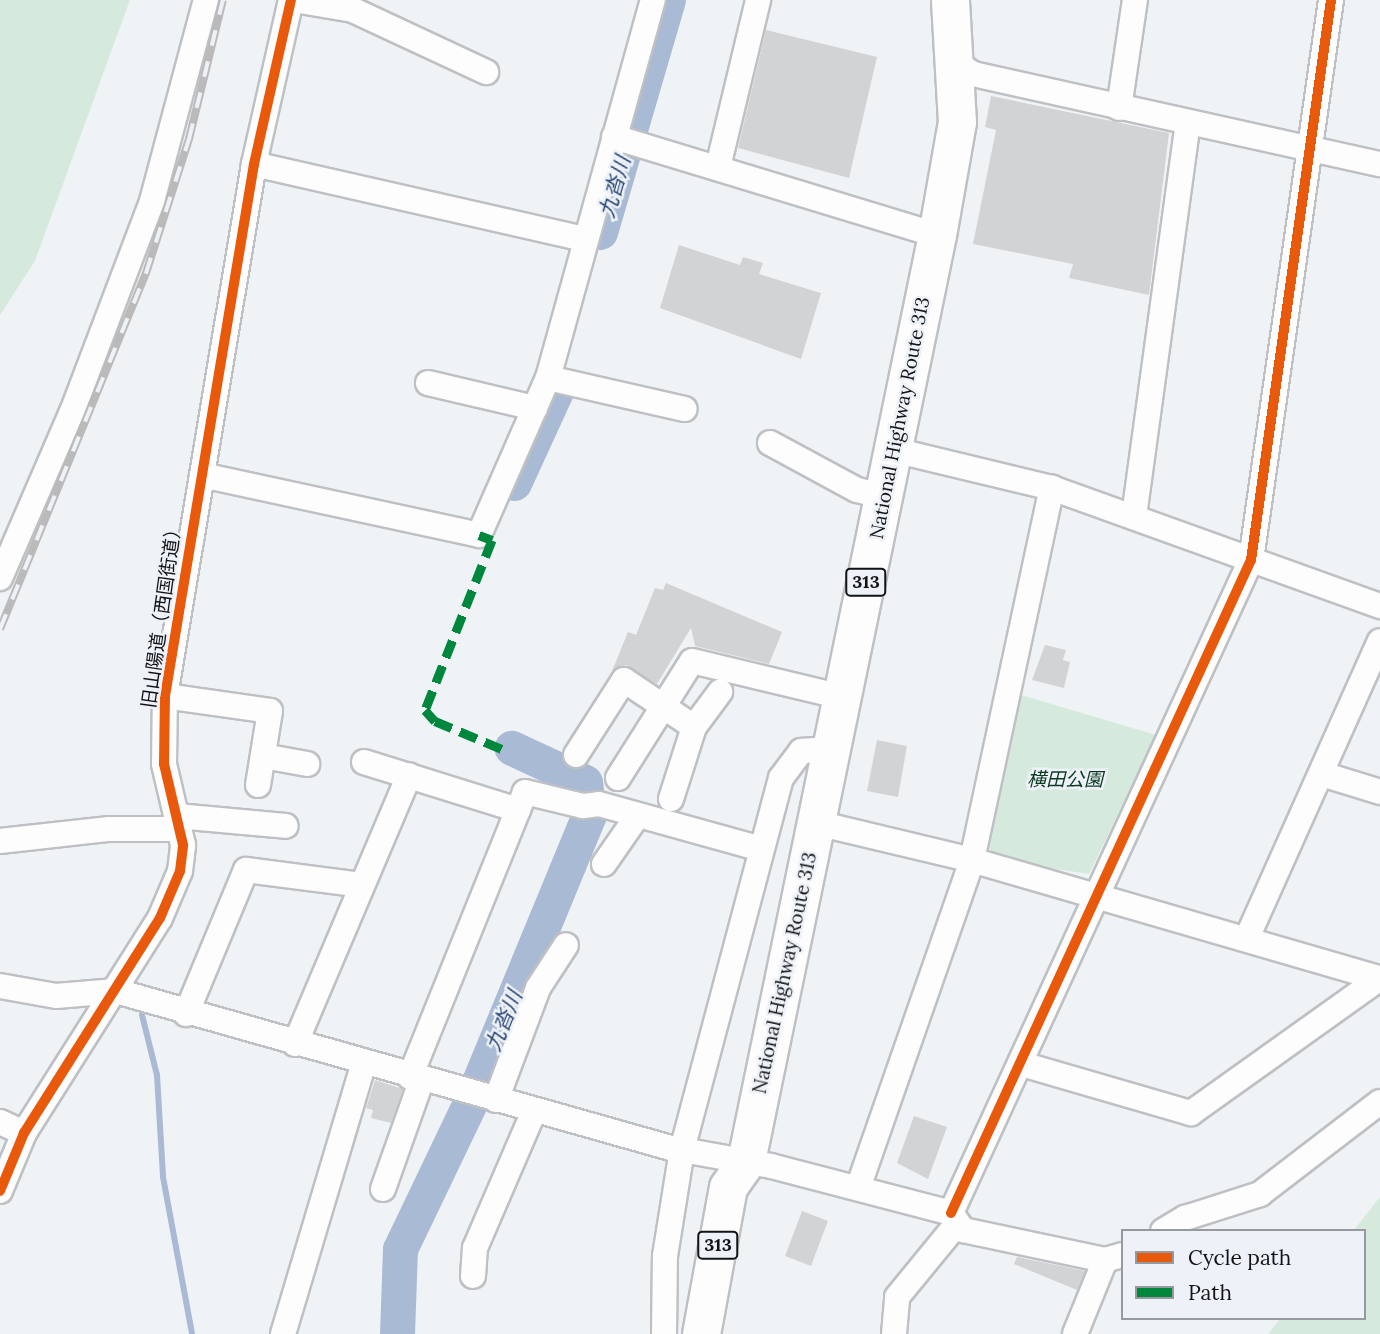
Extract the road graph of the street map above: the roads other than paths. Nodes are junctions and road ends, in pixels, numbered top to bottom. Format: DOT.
graph roads {
  1 [pos="206,0"];
  2 [pos="292,0"];
  3 [pos="653,0"];
  4 [pos="758,0"];
  5 [pos="950,0"];
  6 [pos="1135,0"];
  7 [pos="1331,0"];
  8 [pos="958,64"];
  9 [pos="486,72"];
  10 [pos="1119,108"];
  11 [pos="1188,123"];
  12 [pos="624,140"];
  13 [pos="1310,149"];
  14 [pos="254,164"];
  15 [pos="1380,164"];
  16 [pos="719,167"];
  17 [pos="937,235"];
  18 [pos="585,239"];
  19 [pos="548,378"];
  20 [pos="428,383"];
  21 [pos="535,408"];
  22 [pos="685,409"];
  23 [pos="769,443"];
  24 [pos="894,450"];
  25 [pos="202,475"];
  26 [pos="1052,488"];
  27 [pos="884,496"];
  28 [pos="1134,516"];
  29 [pos="1251,560"];
  30 [pos="0,578"];
  31 [pos="1380,606"];
  32 [pos="1380,641"];
  33 [pos="720,692"];
  34 [pos="165,696"];
  35 [pos="842,697"];
  36 [pos="663,703"];
  37 [pos="694,727"];
  38 [pos="832,749"];
  39 [pos="576,755"];
  40 [pos="263,756"];
  41 [pos="364,762"];
  42 [pos="307,764"];
  43 [pos="1322,774"];
  44 [pos="409,775"];
  45 [pos="618,778"];
  46 [pos="258,785"];
  47 [pos="1380,793"];
  48 [pos="671,799"];
  49 [pos="518,810"];
  50 [pos="636,818"];
  51 [pos="179,822"];
  52 [pos="817,822"];
  53 [pos="286,826"];
  54 [pos="0,841"];
  55 [pos="761,849"];
  56 [pos="972,860"];
  57 [pos="604,864"];
  58 [pos="361,885"];
  59 [pos="1098,897"];
  60 [pos="1247,938"];
  61 [pos="566,945"];
  62 [pos="1380,978"];
  63 [pos="0,986"];
  64 [pos="116,991"];
  65 [pos="186,1014"];
  66 [pos="295,1044"];
  67 [pos="1022,1064"];
  68 [pos="363,1065"];
  69 [pos="416,1078"];
  70 [pos="480,1096"];
  71 [pos="1380,1102"];
  72 [pos="534,1111"];
  73 [pos="0,1122"];
  74 [pos="24,1133"];
  75 [pos="682,1150"];
  76 [pos="746,1161"];
  77 [pos="858,1188"];
  78 [pos="383,1189"];
  79 [pos="0,1191"];
  80 [pos="954,1219"];
  81 [pos="1166,1229"];
  82 [pos="1114,1258"];
  83 [pos="473,1276"];
  84 [pos="283,1334"];
  85 [pos="664,1334"];
  86 [pos="701,1334"];
  87 [pos="722,1334"];
  88 [pos="894,1334"];
  89 [pos="1075,1334"];
  1 -- 30 [label="street"];
  2 -- 9 [label="street"];
  2 -- 14 [label="street, 旧山陽道（西国街道）"];
  3 -- 12 [label="street"];
  4 -- 16 [label="street"];
  5 -- 8 [label="highway, National Highway Route 313 / 313"];
  6 -- 10 [label="street"];
  7 -- 13 [label="street"];
  8 -- 10 [label="street"];
  8 -- 17 [label="highway, National Highway Route 313 / 313"];
  10 -- 11 [label="street"];
  11 -- 13 [label="street"];
  11 -- 28 [label="street"];
  12 -- 16 [label="street"];
  12 -- 18 [label="street"];
  13 -- 15 [label="street"];
  13 -- 29 [label="street"];
  14 -- 18 [label="street"];
  14 -- 25 [label="street, 旧山陽道（西国街道）"];
  16 -- 17 [label="street"];
  17 -- 24 [label="highway, National Highway Route 313 / 313"];
  18 -- 19 [label="street"];
  19 -- 21 [label="street"];
  19 -- 22 [label="street"];
  20 -- 21 [label="street"];
  21 -- 25 [label="street"];
  23 -- 27 [label="street"];
  24 -- 26 [label="street"];
  24 -- 27 [label="highway, National Highway Route 313 / 313"];
  25 -- 34 [label="street, 旧山陽道（西国街道）"];
  26 -- 28 [label="street"];
  26 -- 56 [label="street"];
  27 -- 35 [label="highway, National Highway Route 313 / 313"];
  28 -- 29 [label="street"];
  29 -- 31 [label="street"];
  29 -- 59 [label="street"];
  32 -- 43 [label="street"];
  33 -- 37 [label="street"];
  34 -- 40 [label="street"];
  34 -- 51 [label="street, 旧山陽道（西国街道）"];
  35 -- 36 [label="street"];
  35 -- 38 [label="highway, National Highway Route 313 / 313"];
  36 -- 37 [label="street"];
  36 -- 39 [label="street"];
  36 -- 45 [label="street"];
  37 -- 48 [label="street"];
  38 -- 52 [label="highway, National Highway Route 313 / 313"];
  38 -- 55 [label="street"];
  40 -- 42 [label="street"];
  40 -- 46 [label="street"];
  41 -- 44 [label="street"];
  43 -- 47 [label="street"];
  43 -- 60 [label="street"];
  44 -- 49 [label="street"];
  44 -- 58 [label="street"];
  49 -- 50 [label="street"];
  49 -- 69 [label="street"];
  50 -- 55 [label="street"];
  50 -- 57 [label="street"];
  51 -- 53 [label="street"];
  51 -- 54 [label="street"];
  51 -- 64 [label="street, 旧山陽道（西国街道）"];
  52 -- 56 [label="street"];
  52 -- 76 [label="highway, National Highway Route 313 / 313"];
  55 -- 75 [label="street"];
  56 -- 59 [label="street"];
  56 -- 77 [label="street"];
  58 -- 65 [label="street"];
  58 -- 66 [label="street"];
  59 -- 60 [label="street"];
  59 -- 67 [label="street"];
  60 -- 62 [label="street"];
  61 -- 70 [label="street"];
  62 -- 67 [label="street"];
  63 -- 64 [label="street"];
  64 -- 65 [label="street"];
  64 -- 74 [label="street, 旧山陽道（西国街道）"];
  65 -- 66 [label="street"];
  66 -- 68 [label="street"];
  67 -- 80 [label="street"];
  68 -- 69 [label="street"];
  68 -- 84 [label="street"];
  69 -- 70 [label="street"];
  69 -- 78 [label="street"];
  70 -- 72 [label="street"];
  71 -- 81 [label="street"];
  72 -- 75 [label="street"];
  72 -- 83 [label="street"];
  73 -- 74 [label="street"];
  74 -- 79 [label="street, 旧山陽道（西国街道）"];
  75 -- 76 [label="street"];
  75 -- 85 [label="street"];
  76 -- 77 [label="street"];
  76 -- 86 [label="highway, National Highway Route 313 / 313"];
  76 -- 87 [label="highway, National Highway Route 313 / 313"];
  77 -- 80 [label="street"];
  80 -- 82 [label="street"];
  80 -- 88 [label="street"];
  82 -- 89 [label="street"];
}
